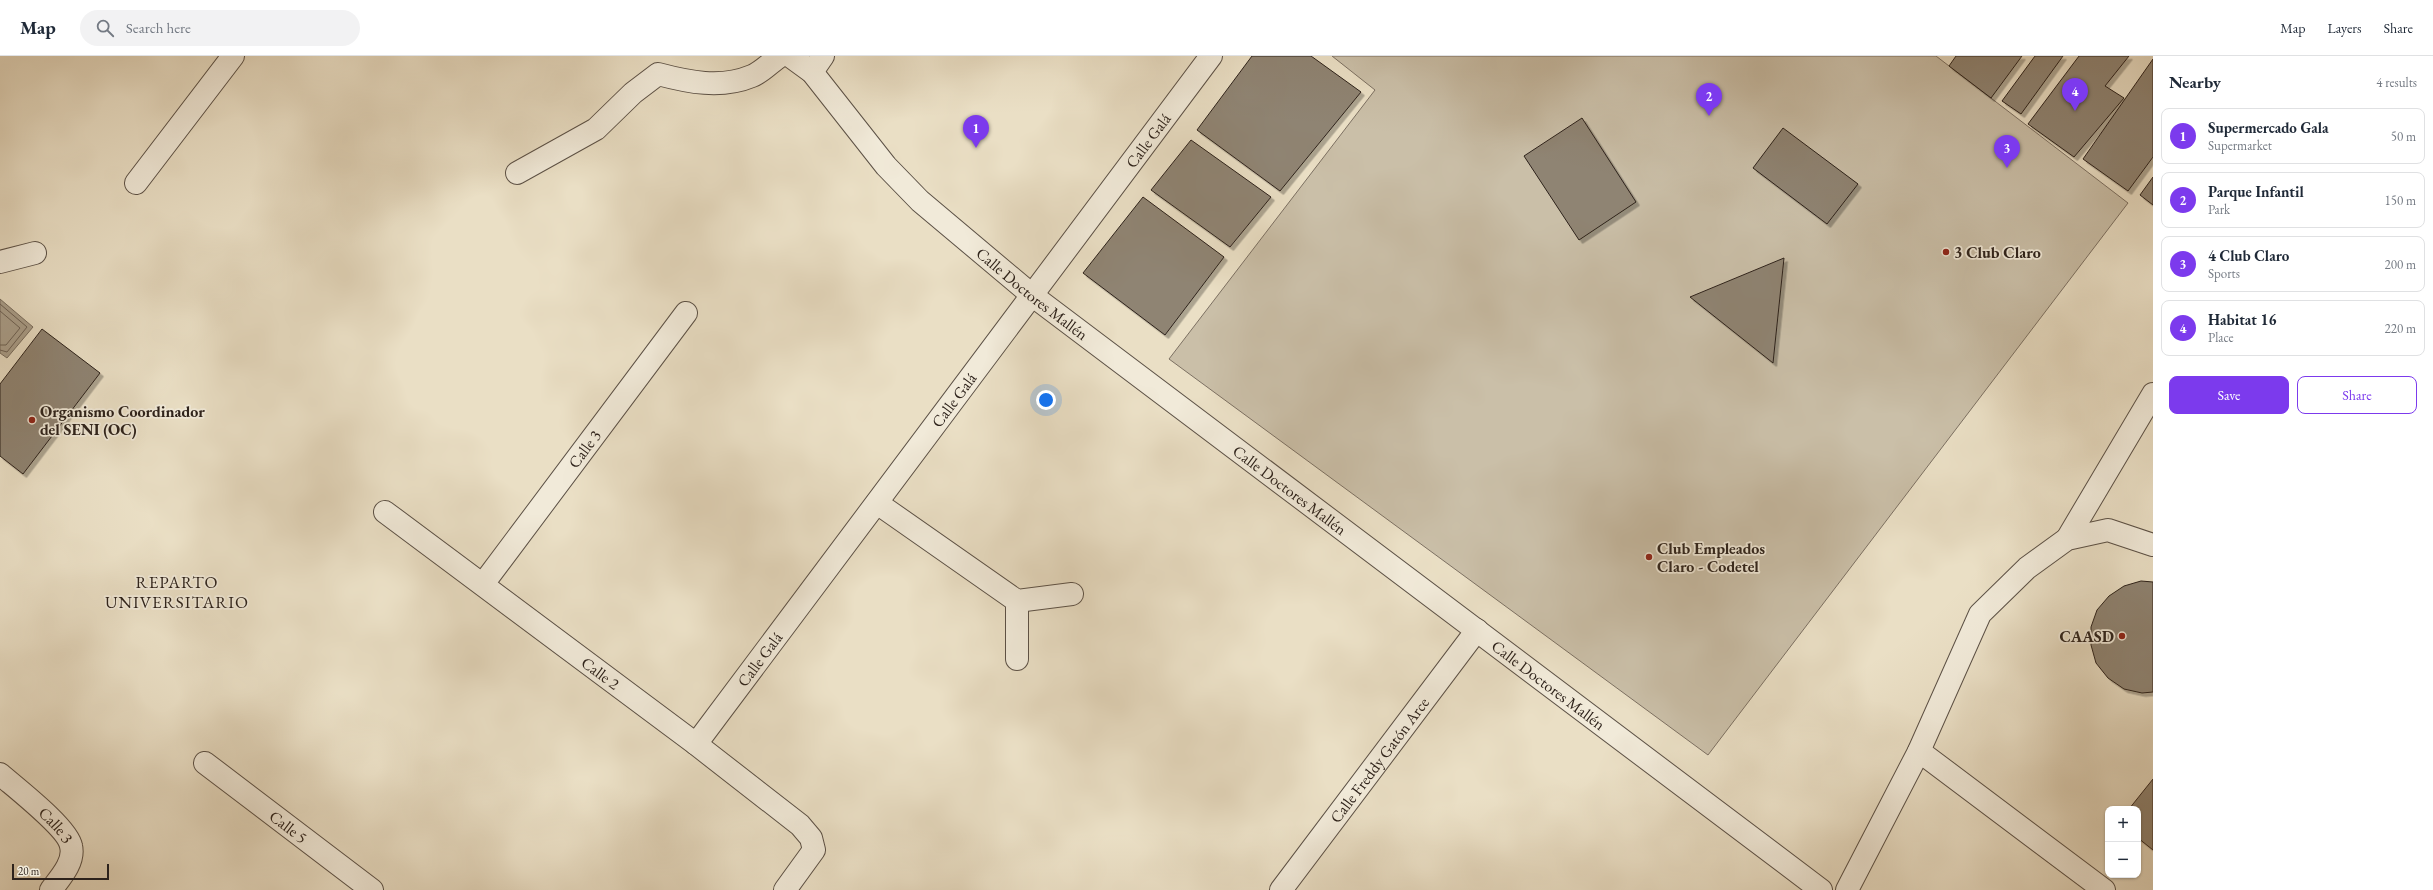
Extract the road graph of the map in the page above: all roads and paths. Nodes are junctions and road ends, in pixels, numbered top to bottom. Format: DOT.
graph roads {
  1 [pos="233,56"];
  2 [pos="780,56"];
  3 [pos="790,56"];
  4 [pos="1211,56"];
  5 [pos="817,64"];
  6 [pos="517,173"];
  7 [pos="136,183"];
  8 [pos="35,253"];
  9 [pos="0,262"];
  10 [pos="1033,296"];
  11 [pos="686,313"];
  12 [pos="2153,394"];
  13 [pos="877,503"];
  14 [pos="385,512"];
  15 [pos="2067,539"];
  16 [pos="2153,545"];
  17 [pos="483,584"];
  18 [pos="1072,594"];
  19 [pos="1017,601"];
  20 [pos="1477,630"];
  21 [pos="1017,659"];
  22 [pos="696,744"];
  23 [pos="1919,751"];
  24 [pos="205,763"];
  25 [pos="0,774"];
  26 [pos="51,890"];
  27 [pos="372,890"];
  28 [pos="785,890"];
  29 [pos="1281,890"];
  30 [pos="1821,890"];
  31 [pos="1847,890"];
  32 [pos="2104,890"];
  1 -- 7 [label="street"];
  2 -- 6 [label="street"];
  3 -- 5 [label="street, Calle Doctores Mallén"];
  4 -- 10 [label="street, Calle Galá"];
  5 -- 10 [label="street, Calle Doctores Mallén"];
  8 -- 9 [label="street"];
  10 -- 13 [label="street, Calle Galá"];
  10 -- 20 [label="street, Calle Doctores Mallén"];
  11 -- 17 [label="street, Calle 3"];
  12 -- 15 [label="street"];
  13 -- 19 [label="street"];
  13 -- 22 [label="street, Calle Galá"];
  14 -- 17 [label="street, Calle 2"];
  15 -- 16 [label="street"];
  15 -- 23 [label="street"];
  17 -- 22 [label="street, Calle 2"];
  18 -- 19 [label="street"];
  19 -- 21 [label="street"];
  20 -- 29 [label="street, Calle Freddy Gatón Arce"];
  20 -- 30 [label="street, Calle Doctores Mallén"];
  22 -- 28 [label="street, Calle 2"];
  23 -- 31 [label="street"];
  23 -- 32 [label="street"];
  24 -- 27 [label="street, Calle 5"];
  25 -- 26 [label="street, Calle 3"];
}
